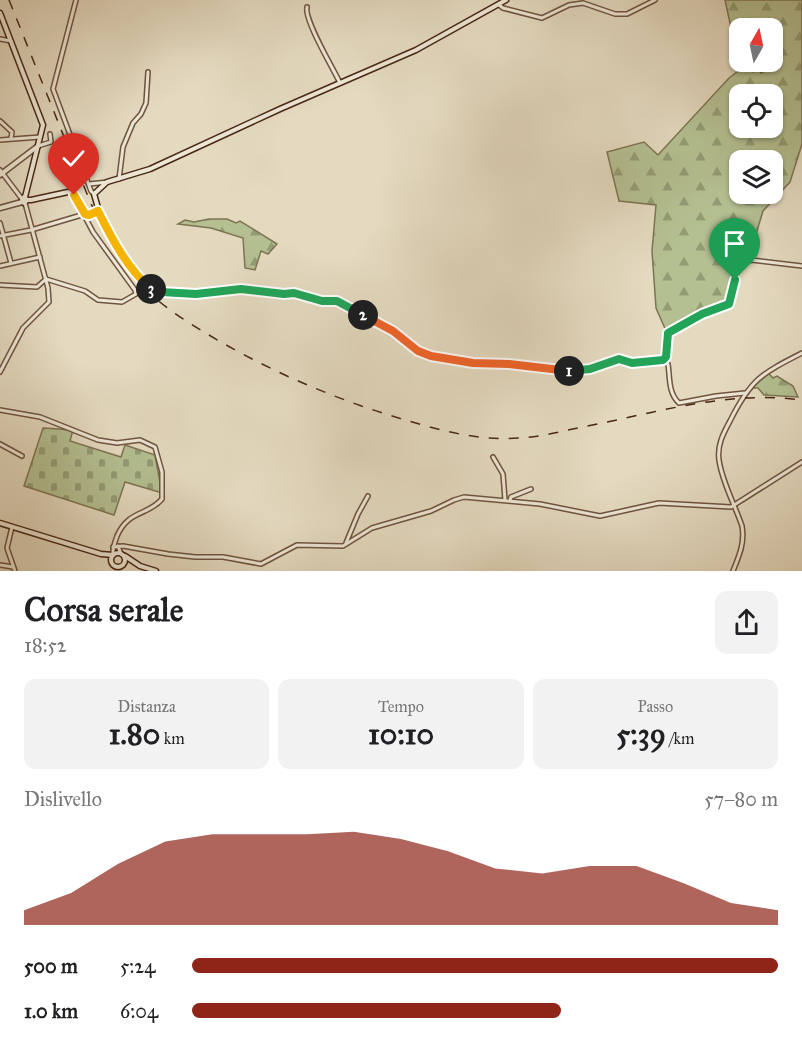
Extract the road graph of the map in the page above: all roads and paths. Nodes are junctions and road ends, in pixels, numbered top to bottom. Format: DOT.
graph roads {
  1 [pos="76,0"];
  2 [pos="506,0"];
  3 [pos="655,0"];
  4 [pos="499,5"];
  5 [pos="307,8"];
  6 [pos="0,13"];
  7 [pos="0,39"];
  8 [pos="11,41"];
  9 [pos="148,72"];
  10 [pos="340,83"];
  11 [pos="0,121"];
  12 [pos="50,134"];
  13 [pos="42,137"];
  14 [pos="11,138"];
  15 [pos="0,140"];
  16 [pos="38,146"];
  17 [pos="1,173"];
  18 [pos="119,179"];
  19 [pos="108,182"];
  20 [pos="89,184"];
  21 [pos="94,194"];
  22 [pos="24,200"];
  23 [pos="0,208"];
  24 [pos="98,211"];
  25 [pos="85,215"];
  26 [pos="0,223"];
  27 [pos="31,230"];
  28 [pos="2,236"];
  29 [pos="40,257"];
  30 [pos="11,263"];
  31 [pos="0,266"];
  32 [pos="802,266"];
  33 [pos="46,279"];
  34 [pos="0,285"];
  35 [pos="802,353"];
  36 [pos="663,360"];
  37 [pos="0,372"];
  38 [pos="745,393"];
  39 [pos="0,410"];
  40 [pos="0,444"];
  41 [pos="22,456"];
  42 [pos="493,457"];
  43 [pos="802,462"];
  44 [pos="531,489"];
  45 [pos="368,496"];
  46 [pos="507,500"];
  47 [pos="734,506"];
  48 [pos="0,523"];
  49 [pos="12,527"];
  50 [pos="345,545"];
  51 [pos="114,548"];
  52 [pos="101,554"];
  53 [pos="107,555"];
  54 [pos="113,555"];
  55 [pos="123,555"];
  56 [pos="112,564"];
  57 [pos="0,566"];
  58 [pos="140,566"];
  59 [pos="120,568"];
  60 [pos="14,569"];
  61 [pos="112,571"];
  62 [pos="156,571"];
  63 [pos="733,571"];
  1 -- 20 [label="street"];
  2 -- 4 [label="main road"];
  3 -- 4 [label="street"];
  4 -- 10 [label="main road"];
  5 -- 10 [label="street"];
  6 -- 8 [label="main road"];
  7 -- 8 [label="street"];
  8 -- 13 [label="main road"];
  9 -- 18 [label="street"];
  10 -- 18 [label="main road"];
  11 -- 14 [label="street"];
  12 -- 16 [label="street"];
  13 -- 14 [label="street"];
  13 -- 16 [label="main road"];
  14 -- 15 [label="street"];
  16 -- 17 [label="main road"];
  16 -- 22 [label="main road"];
  17 -- 22 [label="street"];
  18 -- 19 [label="main road"];
  19 -- 20 [label="street"];
  19 -- 21 [label="main road"];
  20 -- 21 [label="street"];
  21 -- 24 [label="main road"];
  22 -- 23 [label="main road"];
  22 -- 25 [label="main road"];
  22 -- 27 [label="street"];
  24 -- 25 [label="main road"];
  24 -- 36 [label="street"];
  25 -- 27 [label="street"];
  25 -- 33 [label="street"];
  26 -- 28 [label="street"];
  27 -- 28 [label="street"];
  27 -- 29 [label="street"];
  28 -- 30 [label="street"];
  29 -- 30 [label="street"];
  29 -- 33 [label="street"];
  30 -- 31 [label="street"];
  32 -- 36 [label="street"];
  33 -- 34 [label="street"];
  33 -- 37 [label="street"];
  35 -- 38 [label="street"];
  36 -- 38 [label="street"];
  38 -- 47 [label="street"];
  39 -- 51 [label="street"];
  40 -- 41 [label="street"];
  42 -- 46 [label="street"];
  43 -- 47 [label="street"];
  44 -- 46 [label="street"];
  45 -- 50 [label="street"];
  46 -- 47 [label="street"];
  46 -- 50 [label="street"];
  47 -- 63 [label="street"];
  48 -- 49 [label="main road"];
  49 -- 52 [label="main road"];
  49 -- 60 [label="street"];
  50 -- 51 [label="street"];
  51 -- 53 [label="street"];
  51 -- 54 [label="street"];
  51 -- 55 [label="street"];
  52 -- 53 [label="main road"];
  52 -- 56 [label="main road"];
  53 -- 54 [label="main road"];
  54 -- 55 [label="main road"];
  54 -- 56 [label="main road"];
  55 -- 58 [label="main road"];
  55 -- 59 [label="main road"];
  56 -- 59 [label="main road"];
  56 -- 61 [label="main road"];
  57 -- 60 [label="street"];
  58 -- 59 [label="main road"];
  58 -- 62 [label="main road"];
}
